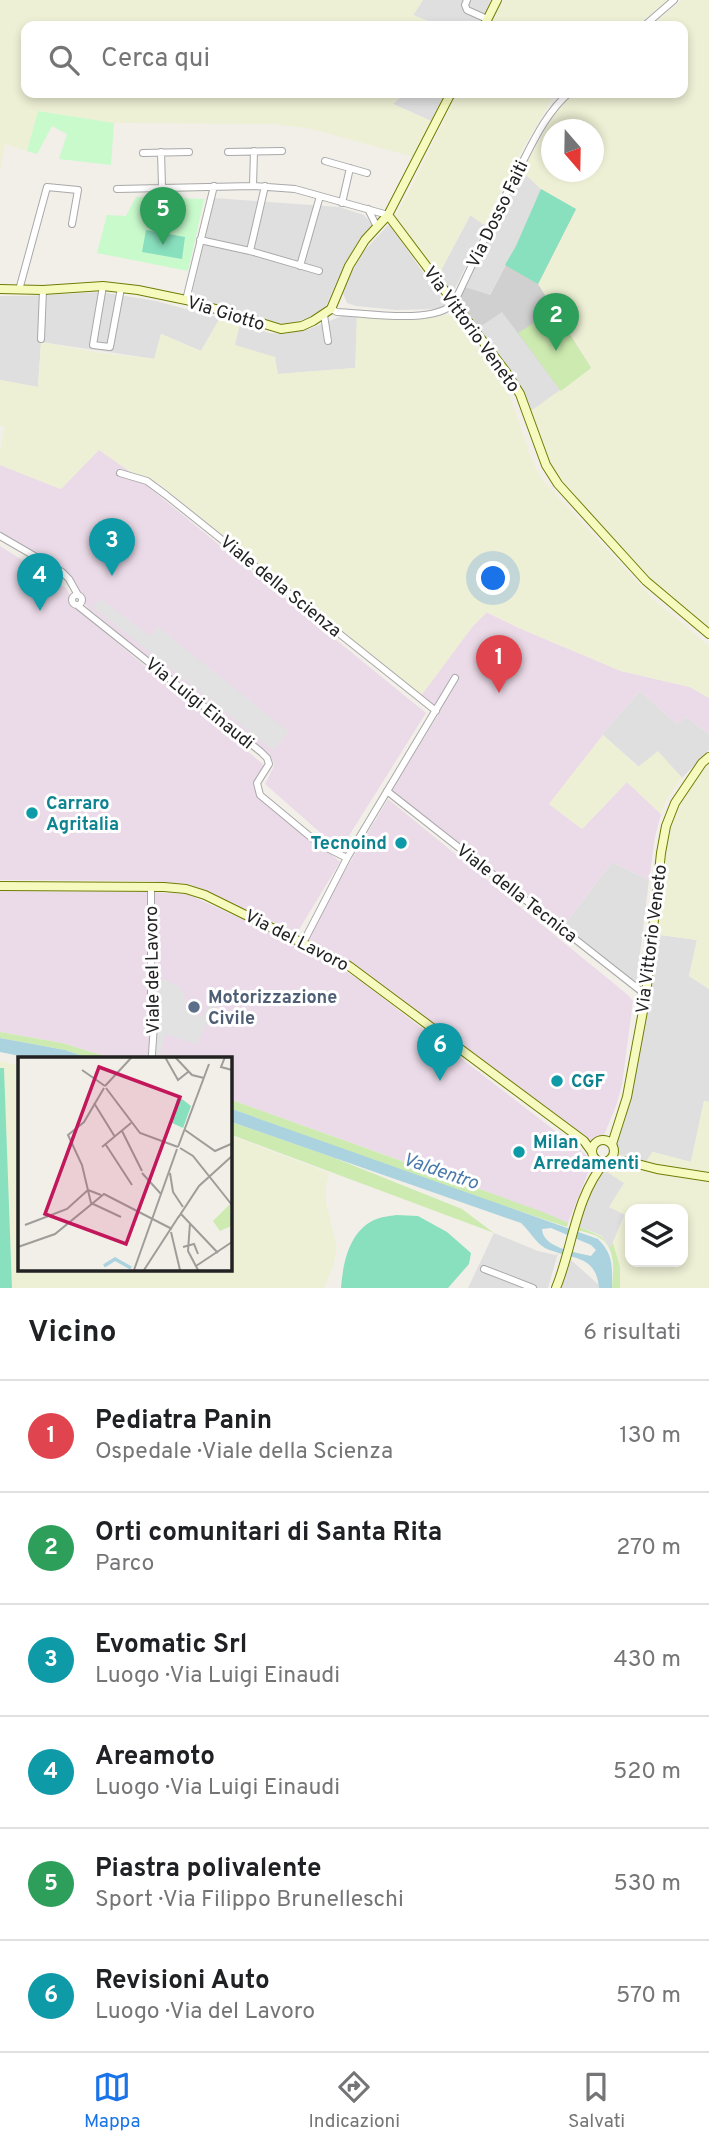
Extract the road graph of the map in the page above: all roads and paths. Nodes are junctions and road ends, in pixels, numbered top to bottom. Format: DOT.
graph roads {
  1 [pos="467,0"];
  2 [pos="497,0"];
  3 [pos="674,0"];
  4 [pos="482,21"];
  5 [pos="486,21"];
  6 [pos="650,21"];
  7 [pos="448,98"];
  8 [pos="563,98"];
  9 [pos="254,151"];
  10 [pos="282,151"];
  11 [pos="161,152"];
  12 [pos="189,152"];
  13 [pos="229,152"];
  14 [pos="143,153"];
  15 [pos="325,161"];
  16 [pos="350,168"];
  17 [pos="368,173"];
  18 [pos="214,186"];
  19 [pos="253,186"];
  20 [pos="162,187"];
  21 [pos="265,187"];
  22 [pos="117,189"];
  23 [pos="320,196"];
  24 [pos="342,203"];
  25 [pos="369,209"];
  26 [pos="388,215"];
  27 [pos="72,224"];
  28 [pos="377,227"];
  29 [pos="200,240"];
  30 [pos="250,251"];
  31 [pos="300,266"];
  32 [pos="319,271"];
  33 [pos="103,286"];
  34 [pos="121,288"];
  35 [pos="0,289"];
  36 [pos="19,290"];
  37 [pos="43,290"];
  38 [pos="186,300"];
  39 [pos="454,303"];
  40 [pos="327,312"];
  41 [pos="41,339"];
  42 [pos="328,341"];
  43 [pos="120,473"];
  44 [pos="0,536"];
  45 [pos="709,634"];
  46 [pos="455,678"];
  47 [pos="436,711"];
  48 [pos="709,757"];
  49 [pos="387,791"];
  50 [pos="347,858"];
  51 [pos="0,886"];
  52 [pos="151,886"];
  53 [pos="303,943"];
  54 [pos="646,995"];
  55 [pos="152,1054"];
  56 [pos="615,1130"];
  57 [pos="584,1140"];
  58 [pos="600,1141"];
  59 [pos="613,1147"];
  60 [pos="593,1155"];
  61 [pos="606,1161"];
  62 [pos="626,1161"];
  63 [pos="596,1172"];
  64 [pos="709,1177"];
  65 [pos="484,1269"];
  66 [pos="533,1288"];
  67 [pos="556,1288"];
  1 -- 4 [label="street"];
  2 -- 5 [label="street"];
  3 -- 6 [label="street"];
  7 -- 26 [label="street"];
  8 -- 39 [label="street, Via Dosso Faiti"];
  9 -- 10 [label="street"];
  9 -- 13 [label="street"];
  9 -- 19 [label="street"];
  11 -- 12 [label="street"];
  11 -- 14 [label="street"];
  11 -- 20 [label="street"];
  15 -- 16 [label="street"];
  16 -- 17 [label="street"];
  16 -- 24 [label="street"];
  18 -- 19 [label="street"];
  18 -- 20 [label="street"];
  18 -- 29 [label="street"];
  19 -- 21 [label="street"];
  20 -- 22 [label="street"];
  21 -- 23 [label="street"];
  21 -- 30 [label="street"];
  23 -- 24 [label="street"];
  23 -- 31 [label="street"];
  24 -- 25 [label="street"];
  25 -- 26 [label="street"];
  25 -- 28 [label="street"];
  26 -- 28 [label="street"];
  26 -- 39 [label="street, Via Vittorio Veneto"];
  27 -- 36 [label="street"];
  28 -- 40 [label="street"];
  29 -- 30 [label="street"];
  29 -- 38 [label="street"];
  30 -- 31 [label="street"];
  31 -- 32 [label="street"];
  33 -- 34 [label="street, Via Giotto"];
  33 -- 34 [label="street"];
  33 -- 37 [label="street, Via Giotto"];
  34 -- 38 [label="street, Via Giotto"];
  35 -- 36 [label="street, Via Giotto"];
  36 -- 37 [label="street, Via Giotto"];
  37 -- 41 [label="street"];
  38 -- 40 [label="street, Via Giotto"];
  39 -- 40 [label="street"];
  39 -- 45 [label="street, Via Vittorio Veneto"];
  40 -- 42 [label="street"];
  43 -- 47 [label="street, Viale della Scienza"];
  44 -- 50 [label="street, Via Luigi Einaudi"];
  46 -- 47 [label="street"];
  47 -- 49 [label="street"];
  48 -- 54 [label="street, Via Vittorio Veneto"];
  49 -- 50 [label="street"];
  49 -- 54 [label="street, Viale della Tecnica"];
  50 -- 53 [label="street"];
  51 -- 52 [label="street, Via del Lavoro"];
  52 -- 53 [label="street, Via del Lavoro"];
  52 -- 55 [label="street, Viale del Lavoro"];
  53 -- 57 [label="street, Via del Lavoro"];
  54 -- 56 [label="street, Via Vittorio Veneto"];
  56 -- 58 [label="street"];
  56 -- 59 [label="street, Via Vittorio Veneto"];
  57 -- 58 [label="street"];
  57 -- 60 [label="street"];
  58 -- 59 [label="street"];
  58 -- 60 [label="street"];
  59 -- 61 [label="street"];
  59 -- 62 [label="street"];
  60 -- 61 [label="street"];
  60 -- 63 [label="street"];
  61 -- 62 [label="street"];
  61 -- 63 [label="street"];
  62 -- 64 [label="street"];
  63 -- 67 [label="street"];
  65 -- 66 [label="street"];
}
